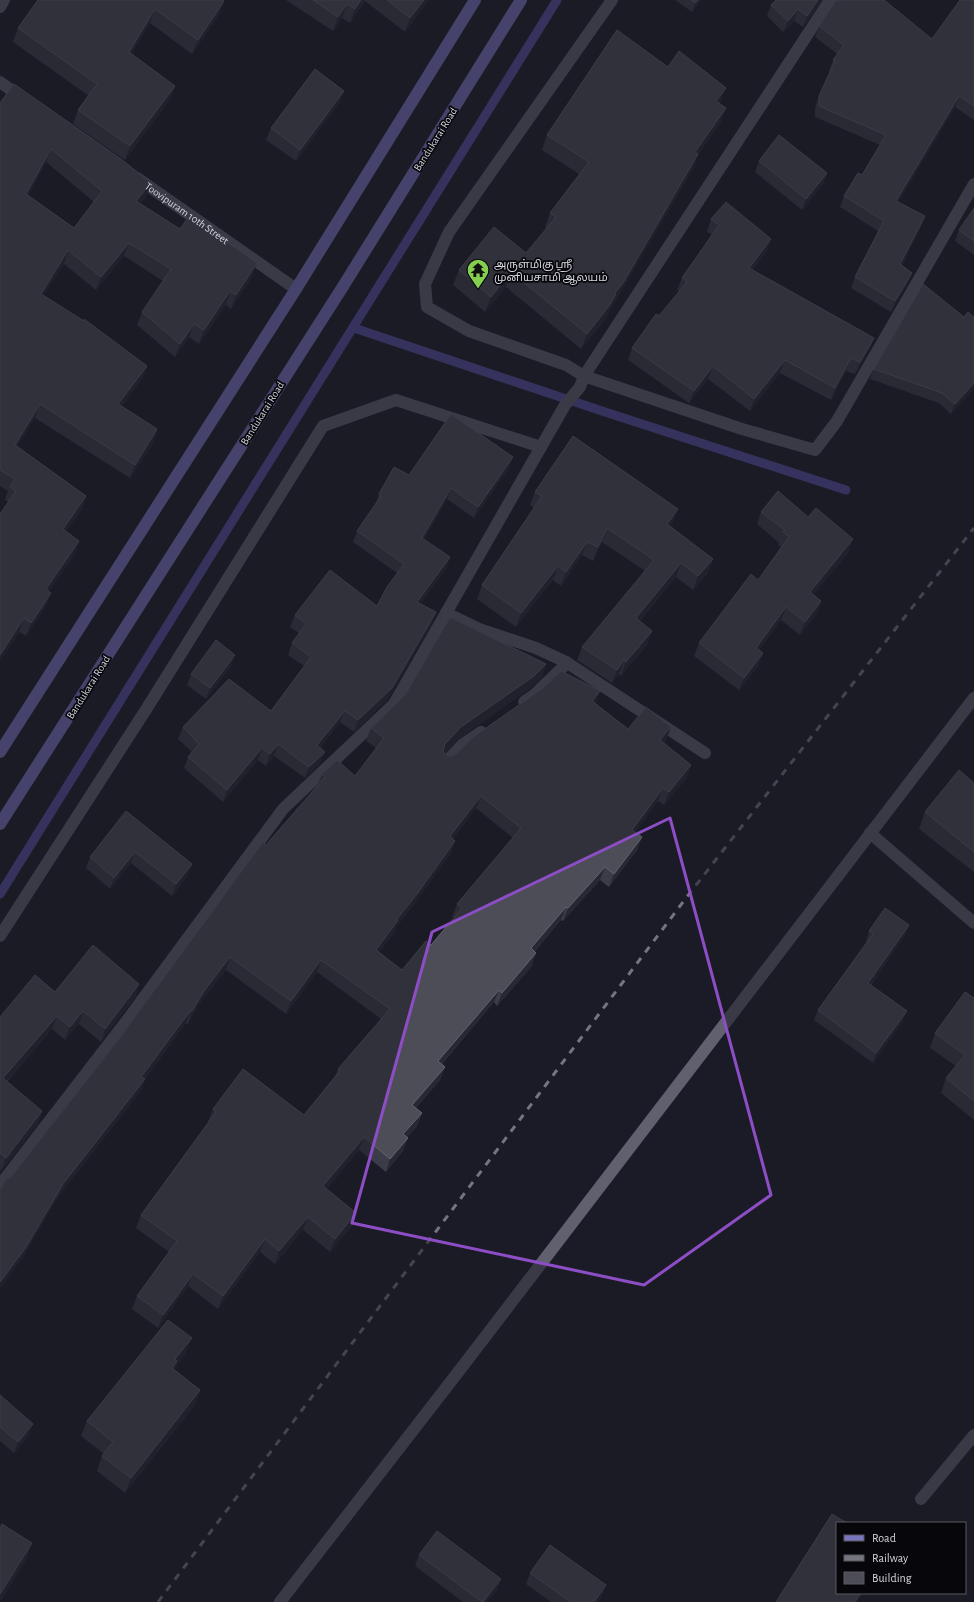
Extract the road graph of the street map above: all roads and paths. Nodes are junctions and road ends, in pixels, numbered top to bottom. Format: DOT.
graph roads {
  1 [pos="4,0"];
  2 [pos="475,0"];
  3 [pos="521,0"];
  4 [pos="612,0"];
  5 [pos="830,0"];
  6 [pos="0,7"];
  7 [pos="0,82"];
  8 [pos="32,105"];
  9 [pos="129,172"];
  10 [pos="974,184"];
  11 [pos="296,289"];
  12 [pos="582,381"];
  13 [pos="541,447"];
  14 [pos="446,613"];
  15 [pos="566,662"];
  16 [pos="974,698"];
  17 [pos="515,709"];
  18 [pos="489,727"];
  19 [pos="0,752"];
  20 [pos="705,753"];
  21 [pos="446,762"];
  22 [pos="0,824"];
  23 [pos="870,833"];
  24 [pos="974,923"];
  25 [pos="0,936"];
  26 [pos="0,1185"];
  27 [pos="974,1435"];
  28 [pos="920,1499"];
  29 [pos="280,1602"];
  1 -- 6 [label="street"];
  2 -- 11 [label="main road"];
  3 -- 22 [label="main road, Bandukarai Road"];
  4 -- 12 [label="street"];
  5 -- 12 [label="street"];
  7 -- 8 [label="street"];
  9 -- 11 [label="street, Toovipuram 10th Street"];
  10 -- 12 [label="street"];
  11 -- 19 [label="main road"];
  12 -- 13 [label="street"];
  13 -- 14 [label="street"];
  13 -- 25 [label="street"];
  14 -- 15 [label="street"];
  14 -- 26 [label="street"];
  15 -- 17 [label="street"];
  15 -- 20 [label="street"];
  16 -- 23 [label="street"];
  18 -- 21 [label="street"];
  23 -- 24 [label="street"];
  23 -- 29 [label="street"];
  27 -- 28 [label="street"];
}
